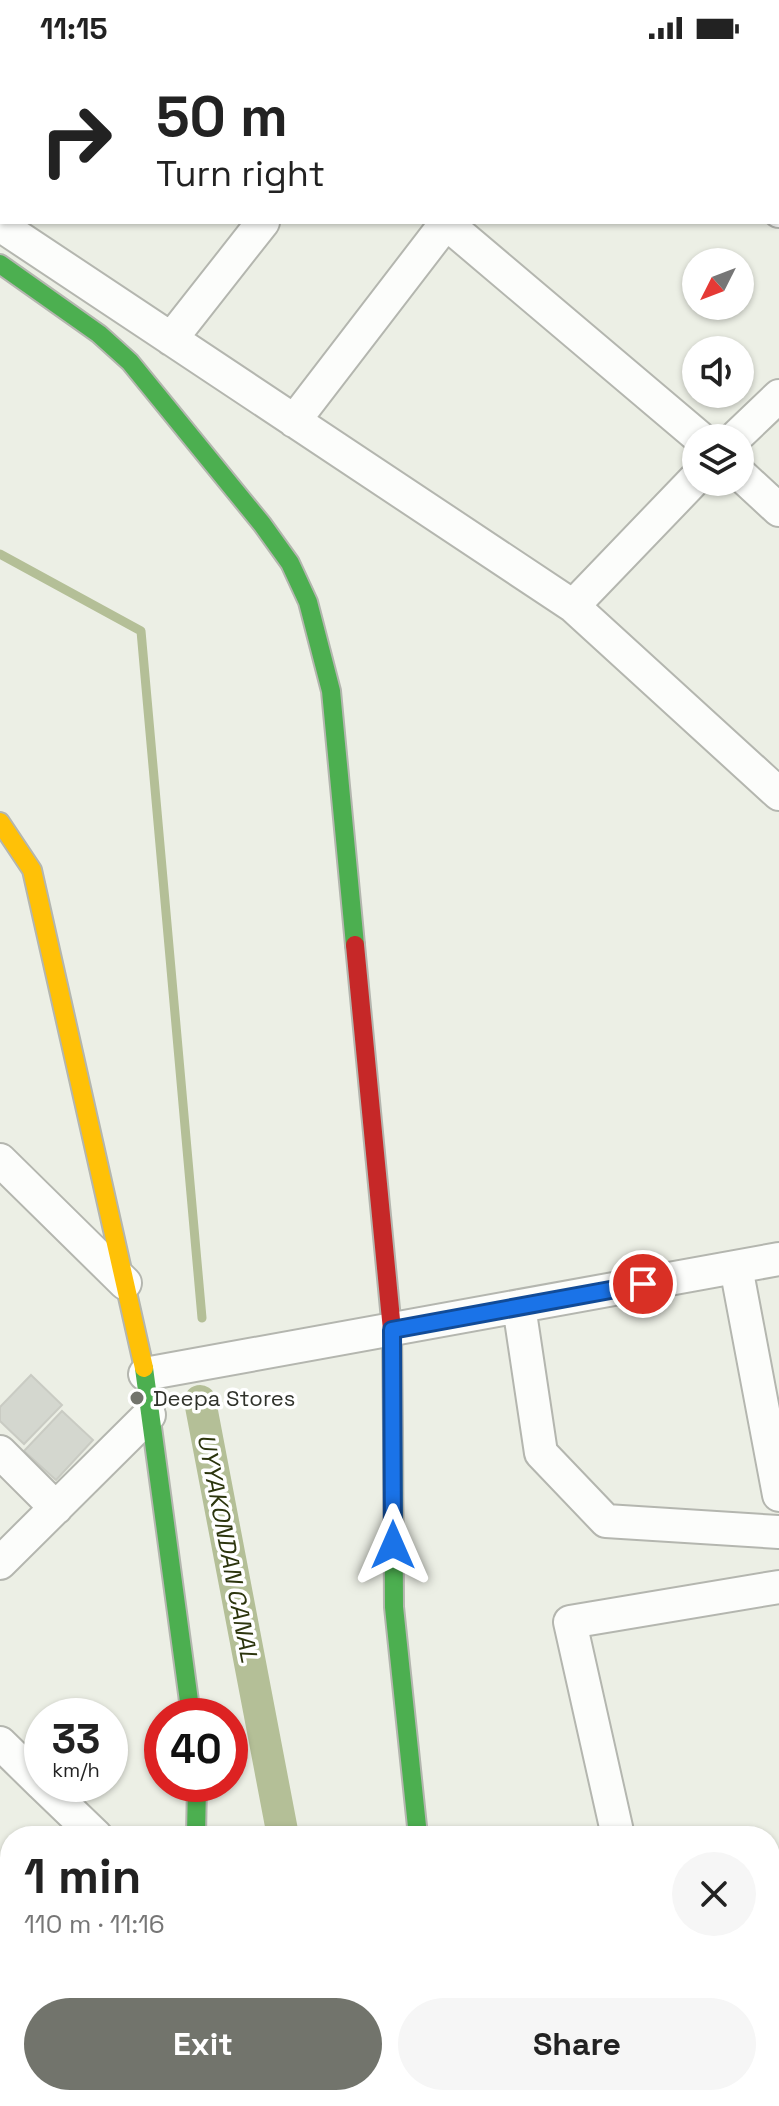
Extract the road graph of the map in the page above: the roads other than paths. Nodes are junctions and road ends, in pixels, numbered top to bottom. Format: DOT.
graph roads {
  1 [pos="261,224"];
  2 [pos="445,224"];
  3 [pos="449,224"];
  4 [pos="0,225"];
  5 [pos="0,264"];
  6 [pos="171,339"];
  7 [pos="779,396"];
  8 [pos="294,421"];
  9 [pos="684,424"];
  10 [pos="750,424"];
  11 [pos="754,487"];
  12 [pos="682,493"];
  13 [pos="779,510"];
  14 [pos="573,606"];
  15 [pos="779,794"];
  16 [pos="0,822"];
  17 [pos="0,1160"];
  18 [pos="779,1259"];
  19 [pos="736,1267"];
  20 [pos="125,1283"];
  21 [pos="519,1306"];
  22 [pos="392,1330"];
  23 [pos="145,1374"];
  24 [pos="149,1415"];
  25 [pos="0,1452"];
  26 [pos="779,1495"];
  27 [pos="56,1508"];
  28 [pos="779,1532"];
  29 [pos="0,1563"];
  30 [pos="779,1587"];
  31 [pos="188,1698"];
  32 [pos="0,1743"];
  33 [pos="24,1766"];
  34 [pos="61,1802"];
  35 [pos="197,1802"];
  36 [pos="86,1826"];
  37 [pos="196,1826"];
  38 [pos="417,1826"];
  39 [pos="616,1826"];
  1 -- 6 [label="street"];
  2 -- 8 [label="street"];
  3 -- 9 [label="street"];
  4 -- 6 [label="street"];
  5 -- 22 [label="street"];
  6 -- 8 [label="street"];
  7 -- 10 [label="street"];
  8 -- 14 [label="street"];
  11 -- 13 [label="street"];
  12 -- 14 [label="street"];
  14 -- 15 [label="street"];
  16 -- 20 [label="street"];
  17 -- 20 [label="street"];
  18 -- 19 [label="street"];
  19 -- 21 [label="street"];
  19 -- 26 [label="street"];
  20 -- 23 [label="street"];
  21 -- 22 [label="street"];
  21 -- 28 [label="street"];
  22 -- 23 [label="street"];
  22 -- 38 [label="street"];
  23 -- 24 [label="street"];
  24 -- 27 [label="street"];
  24 -- 31 [label="street"];
  25 -- 27 [label="street"];
  27 -- 29 [label="street"];
  30 -- 39 [label="street"];
  32 -- 33 [label="street"];
  34 -- 36 [label="street"];
  35 -- 37 [label="street"];
}
